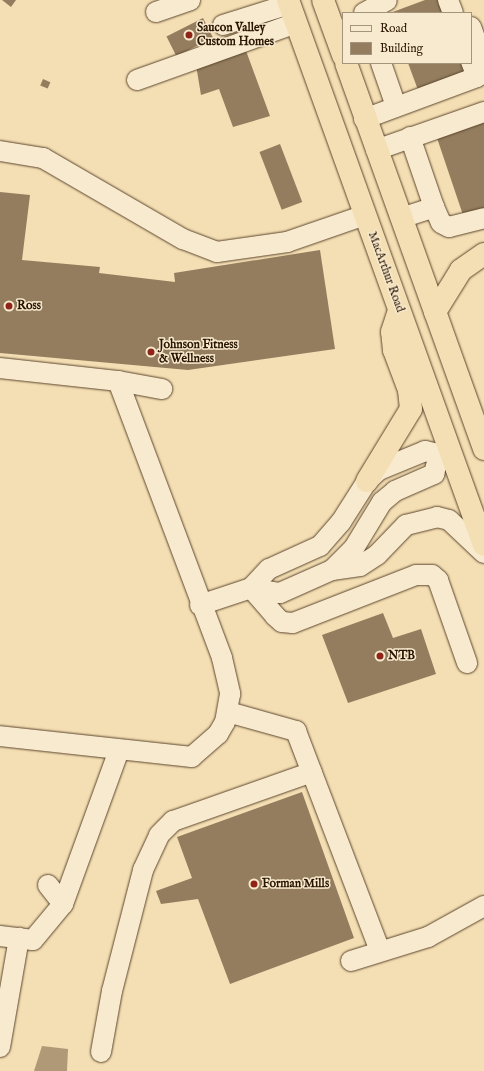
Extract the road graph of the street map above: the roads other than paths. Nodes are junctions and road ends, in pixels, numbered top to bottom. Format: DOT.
graph roads {
  1 [pos="190,0"];
  2 [pos="323,0"];
  3 [pos="387,0"];
  4 [pos="448,0"];
  5 [pos="461,0"];
  6 [pos="292,9"];
  7 [pos="156,12"];
  8 [pos="366,12"];
  9 [pos="453,12"];
  10 [pos="466,12"];
  11 [pos="338,22"];
  12 [pos="224,25"];
  13 [pos="472,32"];
  14 [pos="342,48"];
  15 [pos="346,64"];
  16 [pos="381,64"];
  17 [pos="479,69"];
  18 [pos="137,80"];
  19 [pos="396,106"];
  20 [pos="484,112"];
  21 [pos="364,119"];
  22 [pos="410,137"];
  23 [pos="376,150"];
  24 [pos="0,151"];
  25 [pos="434,206"];
  26 [pos="366,215"];
  27 [pos="401,218"];
  28 [pos="484,218"];
  29 [pos="484,254"];
  30 [pos="399,310"];
  31 [pos="435,312"];
  32 [pos="0,368"];
  33 [pos="118,381"];
  34 [pos="162,389"];
  35 [pos="483,440"];
  36 [pos="444,451"];
  37 [pos="366,481"];
  38 [pos="484,545"];
  39 [pos="484,553"];
  40 [pos="332,570"];
  41 [pos="251,588"];
  42 [pos="200,605"];
  43 [pos="467,663"];
  44 [pos="228,712"];
  45 [pos="0,736"];
  46 [pos="119,750"];
  47 [pos="312,772"];
  48 [pos="48,885"];
  49 [pos="63,904"];
  50 [pos="484,906"];
  51 [pos="9,937"];
  52 [pos="380,951"];
  53 [pos="351,961"];
  54 [pos="0,1047"];
  55 [pos="101,1052"];
  1 -- 7 [label="lane"];
  2 -- 11 [label="highway"];
  3 -- 8 [label="lane"];
  4 -- 9 [label="lane"];
  5 -- 10 [label="lane"];
  6 -- 12 [label="lane"];
  6 -- 18 [label="lane"];
  6 -- 26 [label="highway, MacArthur Road"];
  11 -- 14 [label="highway"];
  13 -- 17 [label="lane"];
  15 -- 21 [label="highway"];
  16 -- 19 [label="lane"];
  17 -- 19 [label="lane"];
  19 -- 21 [label="lane"];
  20 -- 22 [label="lane"];
  21 -- 23 [label="highway"];
  22 -- 23 [label="lane"];
  22 -- 25 [label="lane"];
  23 -- 27 [label="highway"];
  24 -- 26 [label="lane"];
  25 -- 27 [label="lane"];
  25 -- 28 [label="lane"];
  26 -- 30 [label="highway, MacArthur Road"];
  27 -- 31 [label="highway"];
  29 -- 31 [label="highway"];
  30 -- 36 [label="highway, MacArthur Road"];
  30 -- 37 [label="highway"];
  31 -- 35 [label="highway"];
  32 -- 33 [label="lane"];
  33 -- 34 [label="lane"];
  33 -- 42 [label="lane"];
  35 -- 36 [label="highway"];
  36 -- 37 [label="lane"];
  36 -- 38 [label="highway, MacArthur Road"];
  36 -- 40 [label="lane"];
  37 -- 41 [label="lane"];
  39 -- 40 [label="lane"];
  40 -- 41 [label="lane"];
  41 -- 42 [label="lane"];
  41 -- 43 [label="lane"];
  42 -- 44 [label="lane"];
  44 -- 46 [label="lane"];
  44 -- 47 [label="lane"];
  45 -- 46 [label="lane"];
  46 -- 49 [label="lane"];
  47 -- 52 [label="lane"];
  47 -- 55 [label="lane"];
  48 -- 49 [label="lane"];
  49 -- 51 [label="lane"];
  50 -- 52 [label="lane"];
  51 -- 54 [label="lane"];
  52 -- 53 [label="lane"];
}
